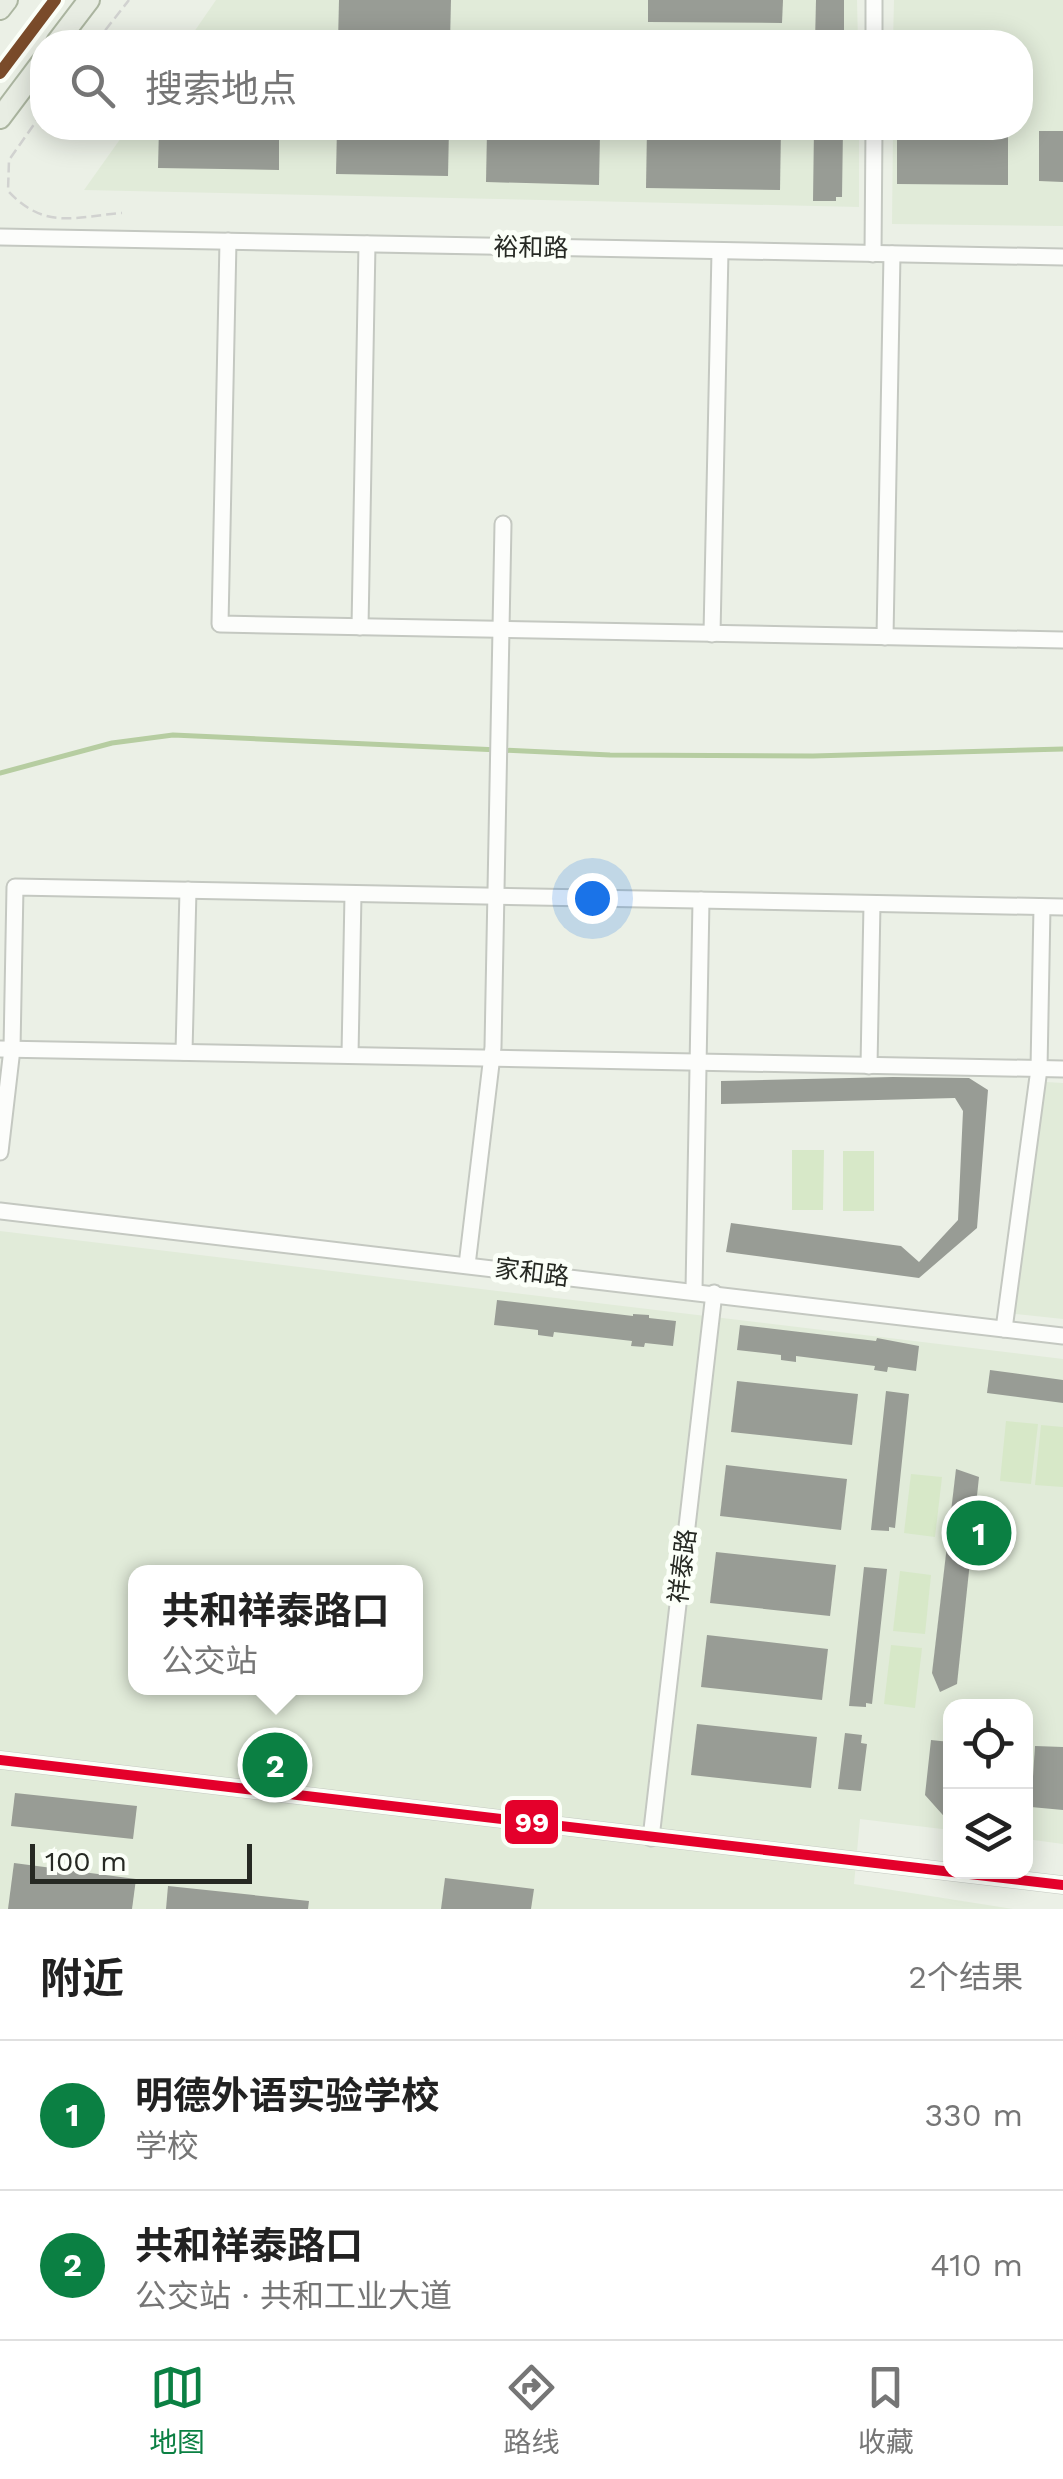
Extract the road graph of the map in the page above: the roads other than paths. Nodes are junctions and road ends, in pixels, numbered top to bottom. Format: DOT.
graph roads {
  1 [pos="7,0"];
  2 [pos="89,0"];
  3 [pos="874,0"];
  4 [pos="0,9"];
  5 [pos="66,30"];
  6 [pos="874,30"];
  7 [pos="30,78"];
  8 [pos="0,118"];
  9 [pos="874,140"];
  10 [pos="0,237"];
  11 [pos="228,241"];
  12 [pos="367,244"];
  13 [pos="720,251"];
  14 [pos="874,254"];
  15 [pos="892,254"];
  16 [pos="1063,257"];
  17 [pos="503,524"];
  18 [pos="360,627"];
  19 [pos="501,630"];
  20 [pos="712,634"];
  21 [pos="885,637"];
  22 [pos="1063,640"];
  23 [pos="188,890"];
  24 [pos="353,894"];
  25 [pos="496,896"];
  26 [pos="701,900"];
  27 [pos="872,904"];
  28 [pos="1042,907"];
  29 [pos="1063,908"];
  30 [pos="6,1049"];
  31 [pos="184,1052"];
  32 [pos="350,1056"];
  33 [pos="492,1058"];
  34 [pos="698,1062"];
  35 [pos="869,1066"];
  36 [pos="1039,1069"];
  37 [pos="1063,1069"];
  38 [pos="0,1152"];
  39 [pos="0,1211"];
  40 [pos="468,1264"];
  41 [pos="694,1290"];
  42 [pos="714,1293"];
  43 [pos="1004,1329"];
  44 [pos="1063,1336"];
  45 [pos="0,1760"];
  46 [pos="651,1838"];
  47 [pos="1063,1886"];
  1 -- 4 [label="main road"];
  2 -- 5 [label="main road"];
  3 -- 6 [label="street"];
  7 -- 8 [label="main road"];
  9 -- 14 [label="street"];
  10 -- 11 [label="street, 裕和路"];
  11 -- 12 [label="street, 裕和路"];
  11 -- 18 [label="street"];
  12 -- 13 [label="street, 裕和路"];
  12 -- 18 [label="street"];
  13 -- 14 [label="street, 裕和路"];
  13 -- 20 [label="street"];
  14 -- 15 [label="street, 裕和路"];
  15 -- 16 [label="street, 裕和路"];
  15 -- 21 [label="street"];
  17 -- 19 [label="street"];
  18 -- 19 [label="street"];
  19 -- 20 [label="street"];
  19 -- 25 [label="street"];
  20 -- 21 [label="street"];
  21 -- 22 [label="street"];
  23 -- 24 [label="street"];
  23 -- 30 [label="street"];
  23 -- 31 [label="street"];
  24 -- 25 [label="street"];
  24 -- 32 [label="street"];
  25 -- 26 [label="street"];
  25 -- 33 [label="street"];
  26 -- 27 [label="street"];
  26 -- 34 [label="street"];
  27 -- 28 [label="street"];
  27 -- 35 [label="street"];
  28 -- 29 [label="street"];
  28 -- 36 [label="street"];
  30 -- 31 [label="street"];
  30 -- 38 [label="street"];
  31 -- 32 [label="street"];
  32 -- 33 [label="street"];
  33 -- 34 [label="street"];
  33 -- 40 [label="street"];
  34 -- 35 [label="street"];
  34 -- 41 [label="street"];
  35 -- 36 [label="street"];
  36 -- 37 [label="street"];
  36 -- 43 [label="street"];
  39 -- 40 [label="street, 家和路"];
  40 -- 41 [label="street, 家和路"];
  41 -- 42 [label="street, 家和路"];
  42 -- 43 [label="street, 家和路"];
  42 -- 46 [label="street, 祥泰路"];
  43 -- 44 [label="street, 家和路"];
  45 -- 46 [label="street"];
  46 -- 47 [label="street"];
}
